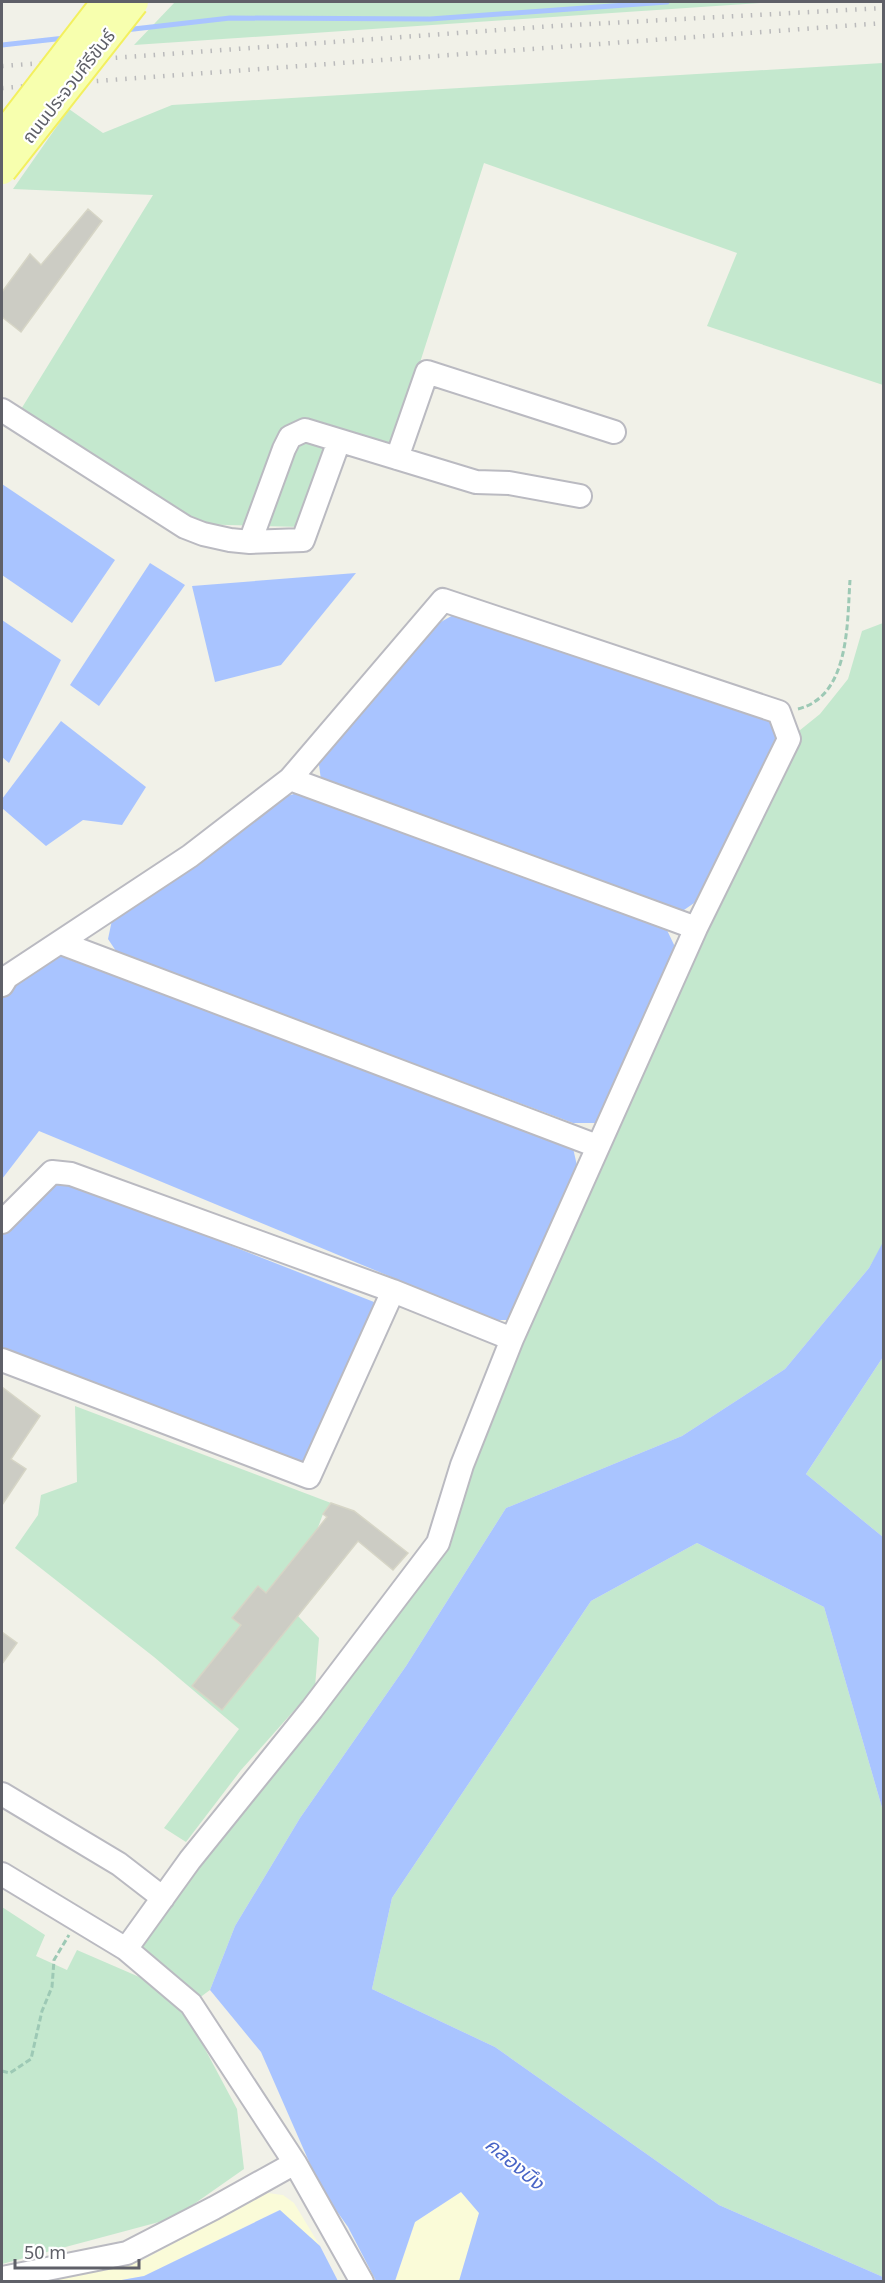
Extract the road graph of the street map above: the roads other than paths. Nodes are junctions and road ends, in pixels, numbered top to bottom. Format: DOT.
graph roads {
  1 [pos="106,2"];
  2 [pos="134,2"];
  3 [pos="2,137"];
  4 [pos="2,170"];
  5 [pos="2,410"];
  6 [pos="614,432"];
  7 [pos="339,441"];
  8 [pos="397,458"];
  9 [pos="580,496"];
  10 [pos="250,542"];
  11 [pos="290,779"];
  12 [pos="696,928"];
  13 [pos="61,943"];
  14 [pos="2,985"];
  15 [pos="597,1146"];
  16 [pos="2,1222"];
  17 [pos="393,1291"];
  18 [pos="512,1339"];
  19 [pos="2,1360"];
  20 [pos="2,1794"];
  21 [pos="2,1874"];
  22 [pos="163,1898"];
  23 [pos="126,1949"];
  24 [pos="294,2163"];
  25 [pos="2,2278"];
  26 [pos="362,2282"];
  1 -- 3 [label="main road, ถนนประจวบคีรีขันธ์, bridge"];
  2 -- 4 [label="main road, ถนนประจวบคีรีขันธ์, bridge"];
  5 -- 10 [label="street"];
  6 -- 8 [label="street"];
  7 -- 8 [label="street"];
  7 -- 10 [label="street"];
  7 -- 10 [label="street"];
  8 -- 9 [label="street"];
  11 -- 12 [label="street"];
  11 -- 12 [label="street"];
  11 -- 13 [label="street"];
  12 -- 15 [label="street"];
  13 -- 14 [label="street"];
  13 -- 15 [label="street"];
  15 -- 18 [label="street"];
  16 -- 17 [label="street"];
  17 -- 18 [label="street"];
  17 -- 19 [label="street"];
  18 -- 22 [label="street"];
  20 -- 22 [label="street"];
  21 -- 23 [label="street"];
  22 -- 23 [label="street"];
  23 -- 24 [label="street"];
  24 -- 25 [label="street"];
  24 -- 26 [label="street"];
}
